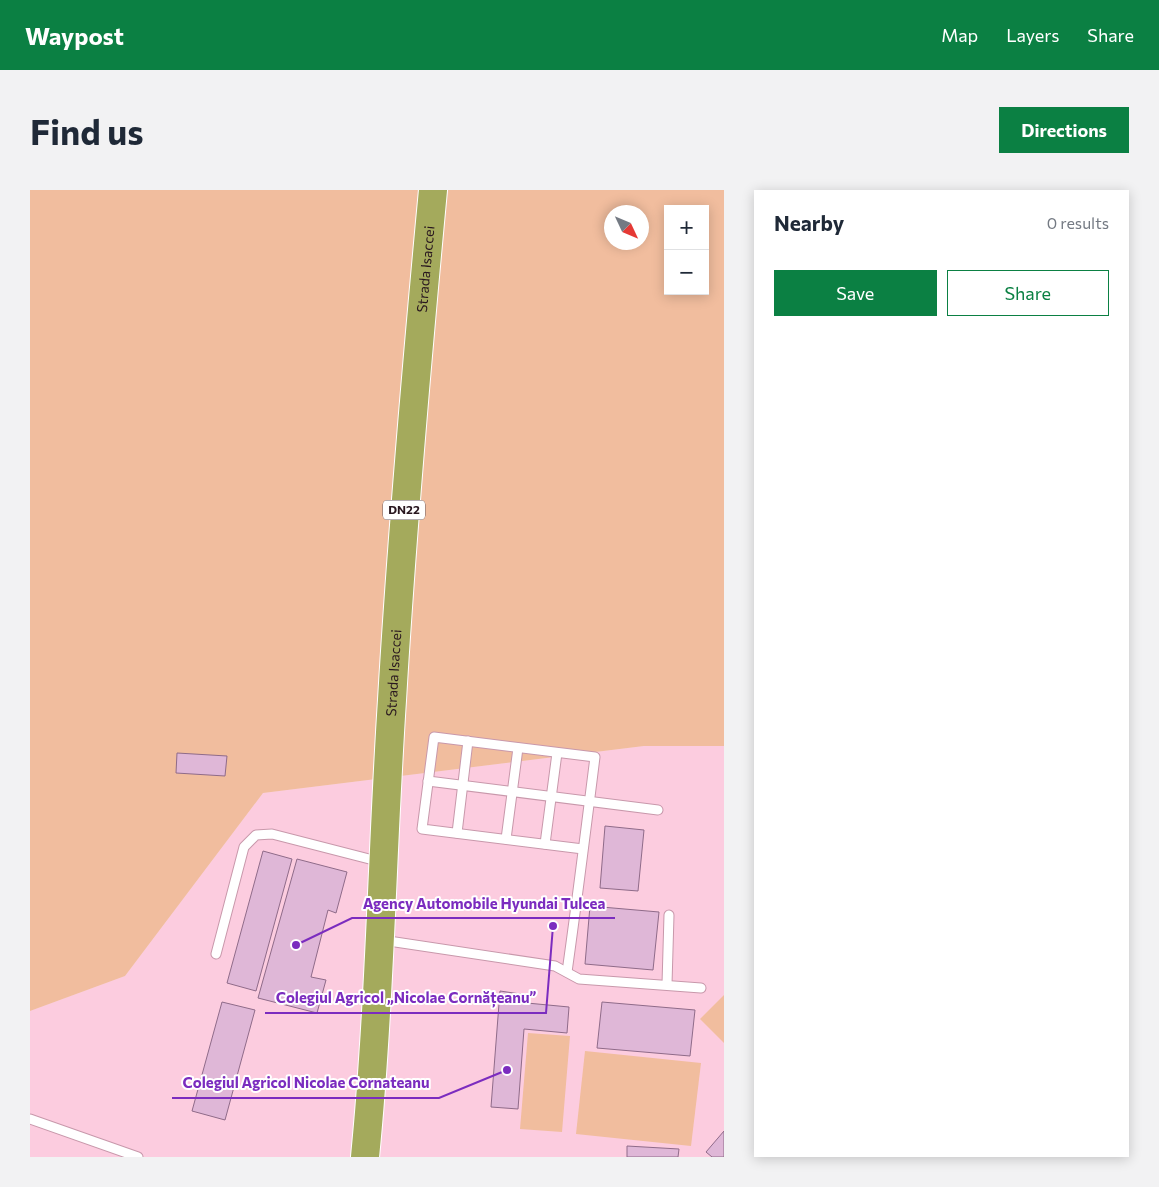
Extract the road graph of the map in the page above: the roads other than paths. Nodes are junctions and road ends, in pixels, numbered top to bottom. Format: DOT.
graph roads {
  1 [pos="433,190"];
  2 [pos="468,741"];
  3 [pos="518,748"];
  4 [pos="557,752"];
  5 [pos="428,781"];
  6 [pos="463,786"];
  7 [pos="513,792"];
  8 [pos="551,797"];
  9 [pos="589,802"];
  10 [pos="658,810"];
  11 [pos="456,833"];
  12 [pos="506,839"];
  13 [pos="545,844"];
  14 [pos="583,849"];
  15 [pos="383,862"];
  16 [pos="669,915"];
  17 [pos="382,940"];
  18 [pos="216,954"];
  19 [pos="568,972"];
  20 [pos="667,984"];
  21 [pos="701,988"];
  22 [pos="30,1119"];
  23 [pos="138,1157"];
  24 [pos="365,1157"];
  1 -- 15 [label="highway, Strada Isaccei / DN22"];
  2 -- 3 [label="lane"];
  2 -- 5 [label="lane"];
  2 -- 6 [label="lane"];
  3 -- 4 [label="lane"];
  3 -- 7 [label="lane"];
  4 -- 8 [label="lane"];
  4 -- 9 [label="lane"];
  5 -- 6 [label="lane"];
  5 -- 11 [label="lane"];
  6 -- 7 [label="lane"];
  6 -- 11 [label="lane"];
  7 -- 8 [label="lane"];
  7 -- 12 [label="lane"];
  8 -- 9 [label="lane"];
  8 -- 13 [label="lane"];
  9 -- 10 [label="lane"];
  9 -- 14 [label="lane"];
  11 -- 12 [label="lane"];
  12 -- 13 [label="lane"];
  13 -- 14 [label="lane"];
  14 -- 19 [label="lane"];
  15 -- 17 [label="highway, Strada Isaccei / DN22"];
  15 -- 18 [label="lane"];
  16 -- 20 [label="lane"];
  17 -- 19 [label="lane"];
  17 -- 24 [label="highway, Strada Isaccei / DN22"];
  19 -- 20 [label="lane"];
  20 -- 21 [label="lane"];
  22 -- 23 [label="lane"];
}
